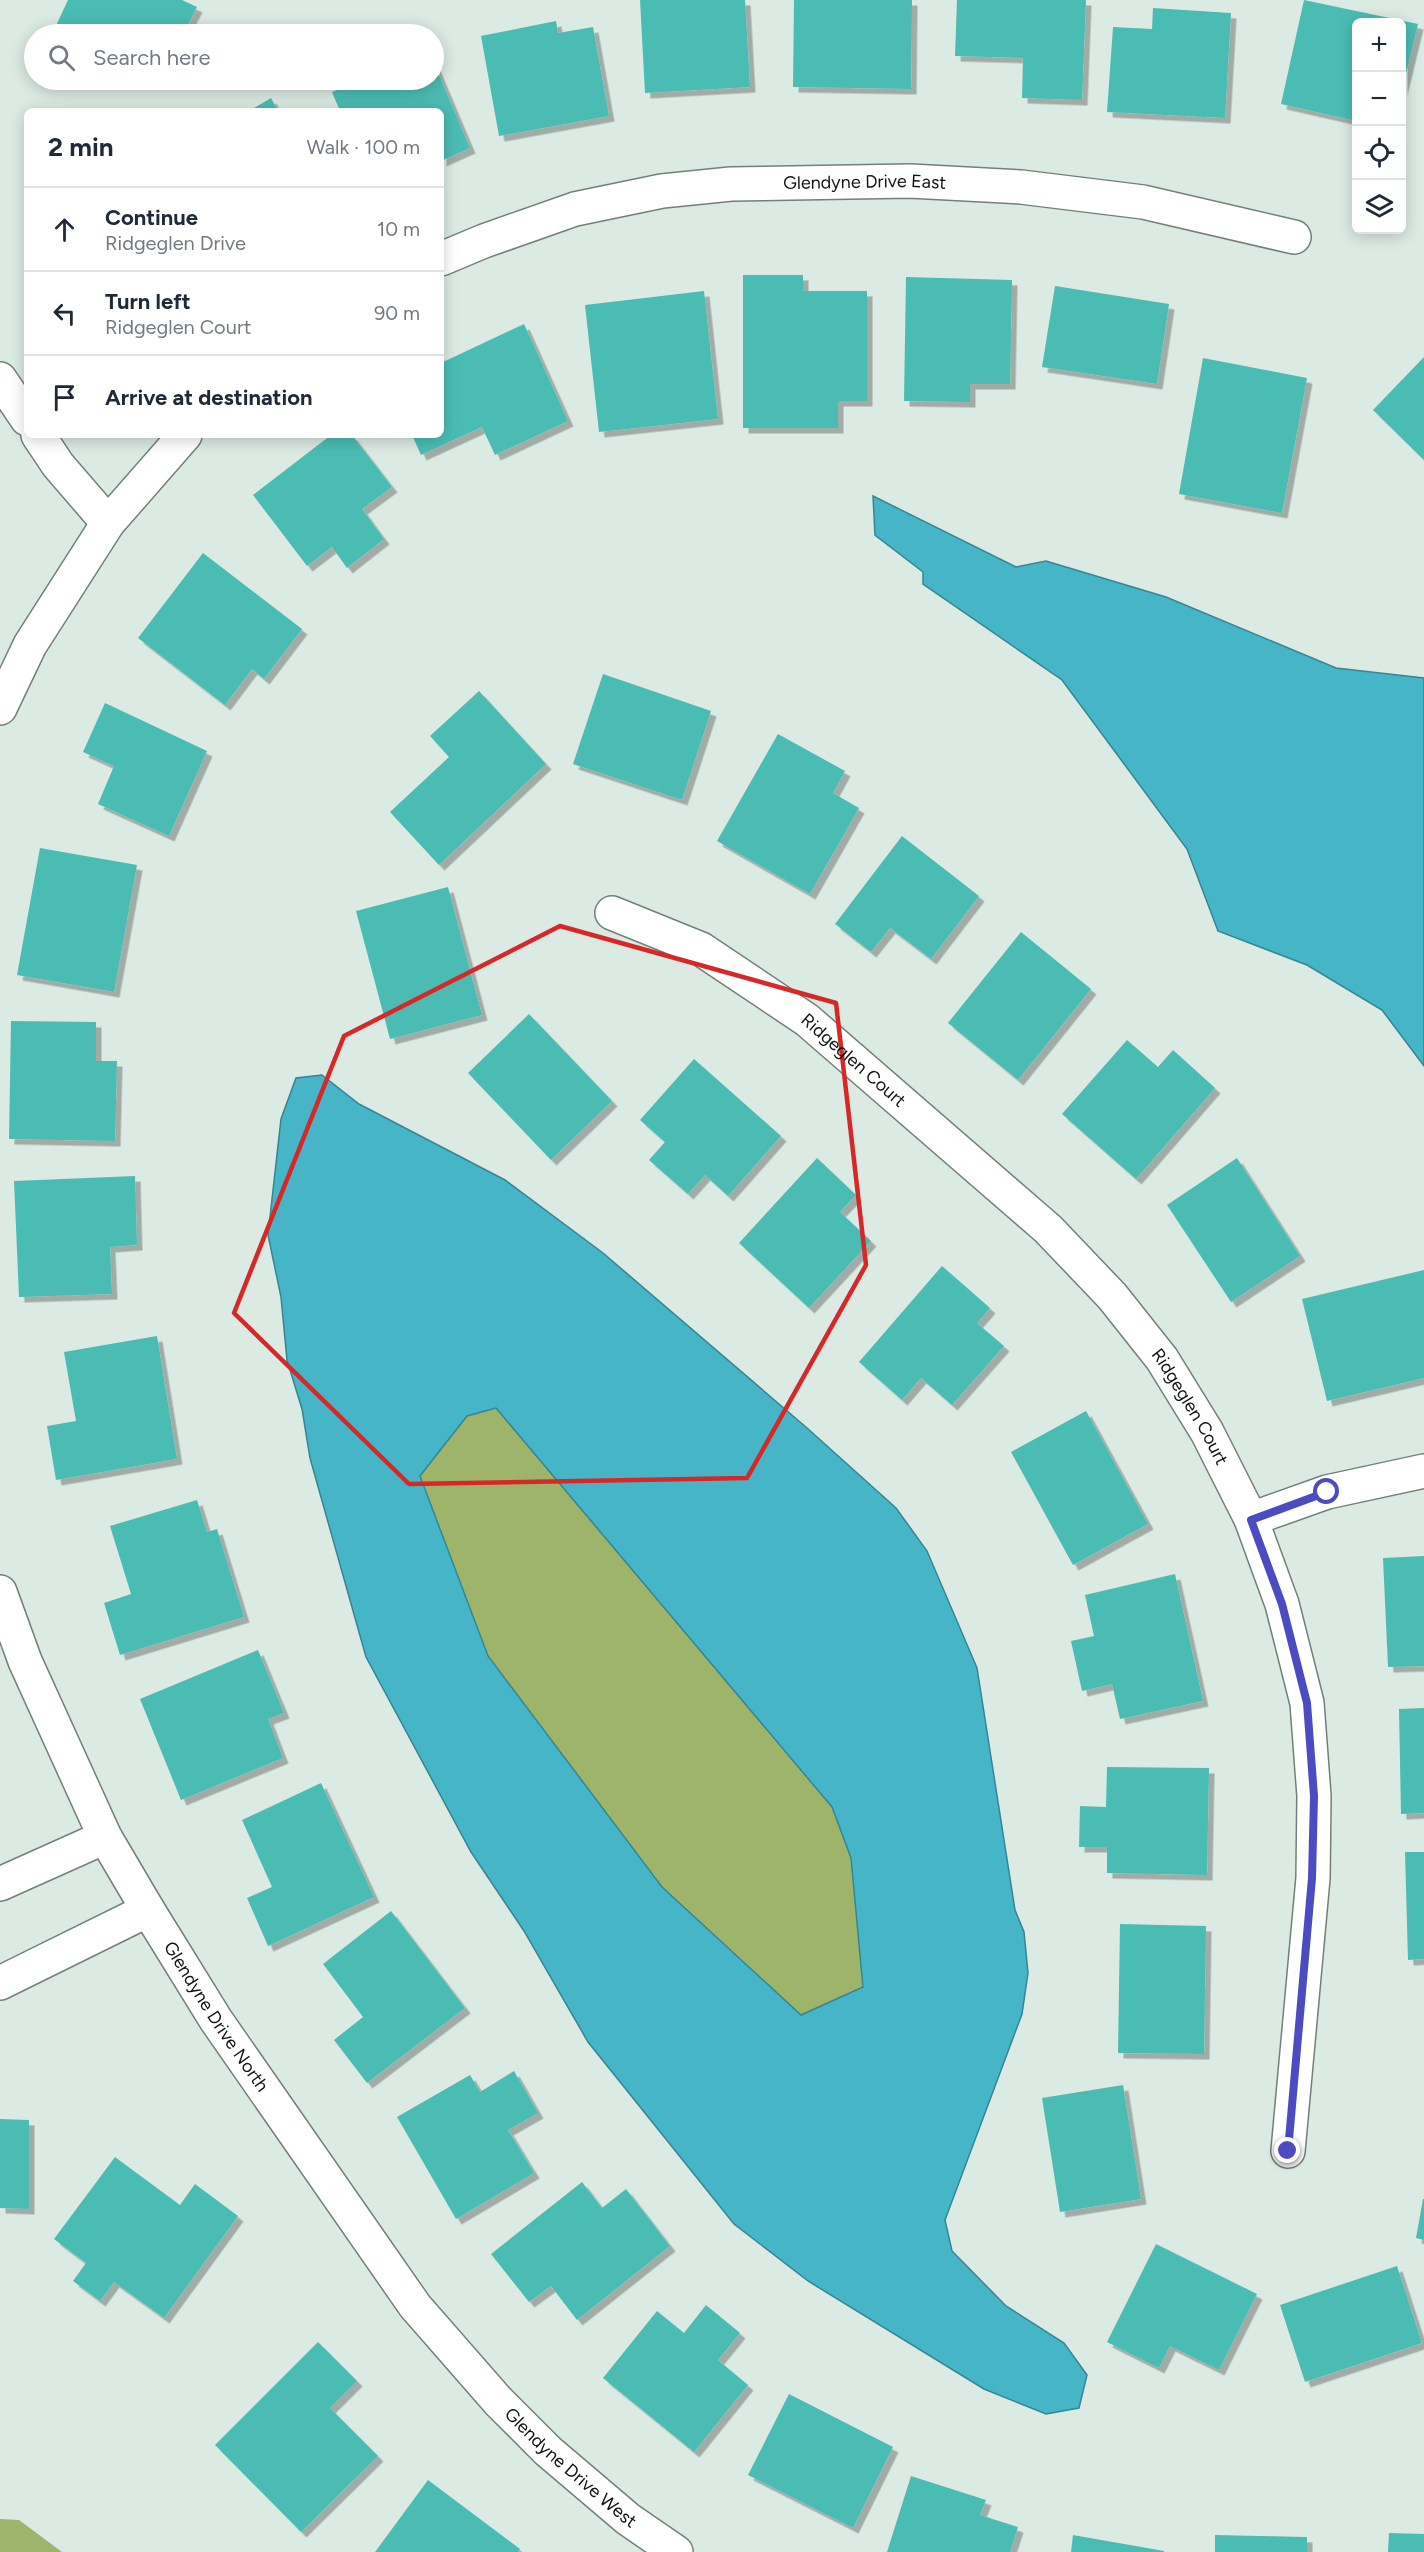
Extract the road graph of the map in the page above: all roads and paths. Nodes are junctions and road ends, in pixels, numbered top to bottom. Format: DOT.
graph roads {
  1 [pos="1294,237"];
  2 [pos="444,258"];
  3 [pos="0,379"];
  4 [pos="24,415"];
  5 [pos="40,438"];
  6 [pos="182,438"];
  7 [pos="108,523"];
  8 [pos="0,708"];
  9 [pos="612,913"];
  10 [pos="1424,1471"];
  11 [pos="1251,1520"];
  12 [pos="0,1592"];
  13 [pos="105,1837"];
  14 [pos="0,1884"];
  15 [pos="148,1910"];
  16 [pos="0,1983"];
  17 [pos="1288,2151"];
  18 [pos="498,2401"];
  19 [pos="676,2552"];
  1 -- 2 [label="street, Glendyne Drive East"];
  3 -- 4 [label="street"];
  5 -- 7 [label="street"];
  6 -- 7 [label="street"];
  7 -- 8 [label="street"];
  9 -- 11 [label="street, Ridgeglen Court"];
  10 -- 11 [label="street"];
  11 -- 17 [label="street, Ridgeglen Court"];
  12 -- 13 [label="street, Glendyne Drive North"];
  13 -- 14 [label="street"];
  13 -- 15 [label="street, Glendyne Drive North"];
  15 -- 16 [label="street"];
  15 -- 18 [label="street, Glendyne Drive North"];
  18 -- 19 [label="street, Glendyne Drive West"];
}
